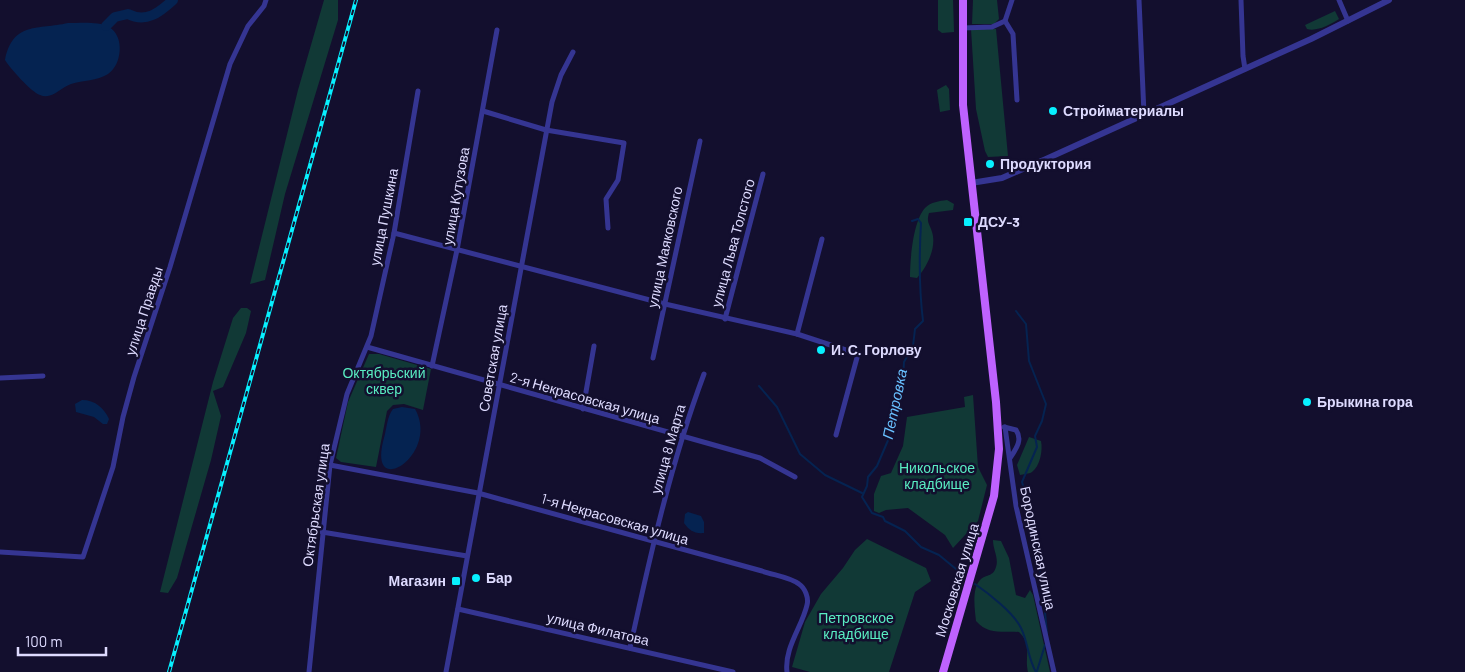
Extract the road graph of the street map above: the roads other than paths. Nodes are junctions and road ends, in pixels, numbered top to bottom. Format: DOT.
graph roads {
  1 [pos="266,0"];
  2 [pos="963,0"];
  3 [pos="1012,0"];
  4 [pos="1139,0"];
  5 [pos="1241,0"];
  6 [pos="1339,0"];
  7 [pos="1390,0"];
  8 [pos="1005,21"];
  9 [pos="1348,21"];
  10 [pos="962,28"];
  11 [pos="497,30"];
  12 [pos="573,52"];
  13 [pos="1245,69"];
  14 [pos="418,91"];
  15 [pos="1017,100"];
  16 [pos="483,111"];
  17 [pos="1144,114"];
  18 [pos="546,130"];
  19 [pos="700,141"];
  20 [pos="764,174"];
  21 [pos="971,183"];
  22 [pos="608,228"];
  23 [pos="394,233"];
  24 [pos="822,239"];
  25 [pos="458,250"];
  26 [pos="521,267"];
  27 [pos="664,304"];
  28 [pos="725,319"];
  29 [pos="797,334"];
  30 [pos="594,346"];
  31 [pos="367,347"];
  32 [pos="653,358"];
  33 [pos="432,366"];
  34 [pos="704,374"];
  35 [pos="43,376"];
  36 [pos="0,378"];
  37 [pos="499,386"];
  38 [pos="583,409"];
  39 [pos="1001,427"];
  40 [pos="836,434"];
  41 [pos="683,438"];
  42 [pos="1010,459"];
  43 [pos="330,465"];
  44 [pos="795,477"];
  45 [pos="478,492"];
  46 [pos="322,532"];
  47 [pos="653,542"];
  48 [pos="0,552"];
  49 [pos="467,556"];
  50 [pos="458,609"];
  51 [pos="630,648"];
  52 [pos="309,672"];
  53 [pos="446,672"];
  54 [pos="733,672"];
  55 [pos="787,672"];
  56 [pos="943,672"];
  57 [pos="1054,672"];
  1 -- 48 [label="street, улица Правды"];
  2 -- 10 [label="main road, Московская улица"];
  3 -- 8 [label="street"];
  4 -- 17 [label="street"];
  5 -- 13 [label="street"];
  6 -- 9 [label="street"];
  7 -- 9 [label="street"];
  8 -- 10 [label="street"];
  8 -- 15 [label="street"];
  9 -- 13 [label="street"];
  10 -- 21 [label="main road, Московская улица"];
  11 -- 16 [label="street, улица Кутузова"];
  12 -- 18 [label="street, Советская улица"];
  13 -- 17 [label="street"];
  14 -- 23 [label="street, улица Пушкина"];
  16 -- 18 [label="street"];
  16 -- 25 [label="street, улица Кутузова"];
  17 -- 21 [label="street"];
  18 -- 22 [label="street"];
  18 -- 26 [label="street, Советская улица"];
  19 -- 27 [label="street, улица Маяковского"];
  20 -- 28 [label="street, улица Льва Толстого"];
  21 -- 39 [label="main road, Московская улица"];
  23 -- 25 [label="street"];
  23 -- 31 [label="street, улица Пушкина"];
  24 -- 29 [label="street"];
  25 -- 26 [label="street"];
  25 -- 33 [label="street, улица Кутузова"];
  26 -- 27 [label="street"];
  26 -- 37 [label="street, Советская улица"];
  27 -- 28 [label="street"];
  27 -- 32 [label="street, улица Маяковского"];
  28 -- 29 [label="street"];
  29 -- 40 [label="street"];
  30 -- 38 [label="street"];
  31 -- 33 [label="street, 2-я Некрасовская улица"];
  31 -- 43 [label="street, Октябрьская улица"];
  33 -- 37 [label="street, 2-я Некрасовская улица"];
  34 -- 41 [label="street, улица 8 Марта"];
  35 -- 36 [label="street"];
  37 -- 38 [label="street, 2-я Некрасовская улица"];
  37 -- 45 [label="street, Советская улица"];
  38 -- 41 [label="street, 2-я Некрасовская улица"];
  39 -- 42 [label="street, Бородинская улица"];
  39 -- 42 [label="street"];
  39 -- 56 [label="main road, Московская улица"];
  41 -- 44 [label="street, 2-я Некрасовская улица"];
  41 -- 47 [label="street, улица 8 Марта"];
  42 -- 57 [label="street, Бородинская улица"];
  43 -- 45 [label="street, 1-я Некрасовская улица"];
  43 -- 46 [label="street, Октябрьская улица"];
  45 -- 47 [label="street, 1-я Некрасовская улица"];
  45 -- 49 [label="street, Советская улица"];
  46 -- 49 [label="street"];
  46 -- 52 [label="street, Октябрьская улица"];
  47 -- 51 [label="street, улица 8 Марта"];
  47 -- 55 [label="street, 1-я Некрасовская улица"];
  49 -- 50 [label="street, Советская улица"];
  50 -- 51 [label="street, улица Филатова"];
  50 -- 53 [label="street, Советская улица"];
  51 -- 54 [label="street, улица Филатова"];
}
